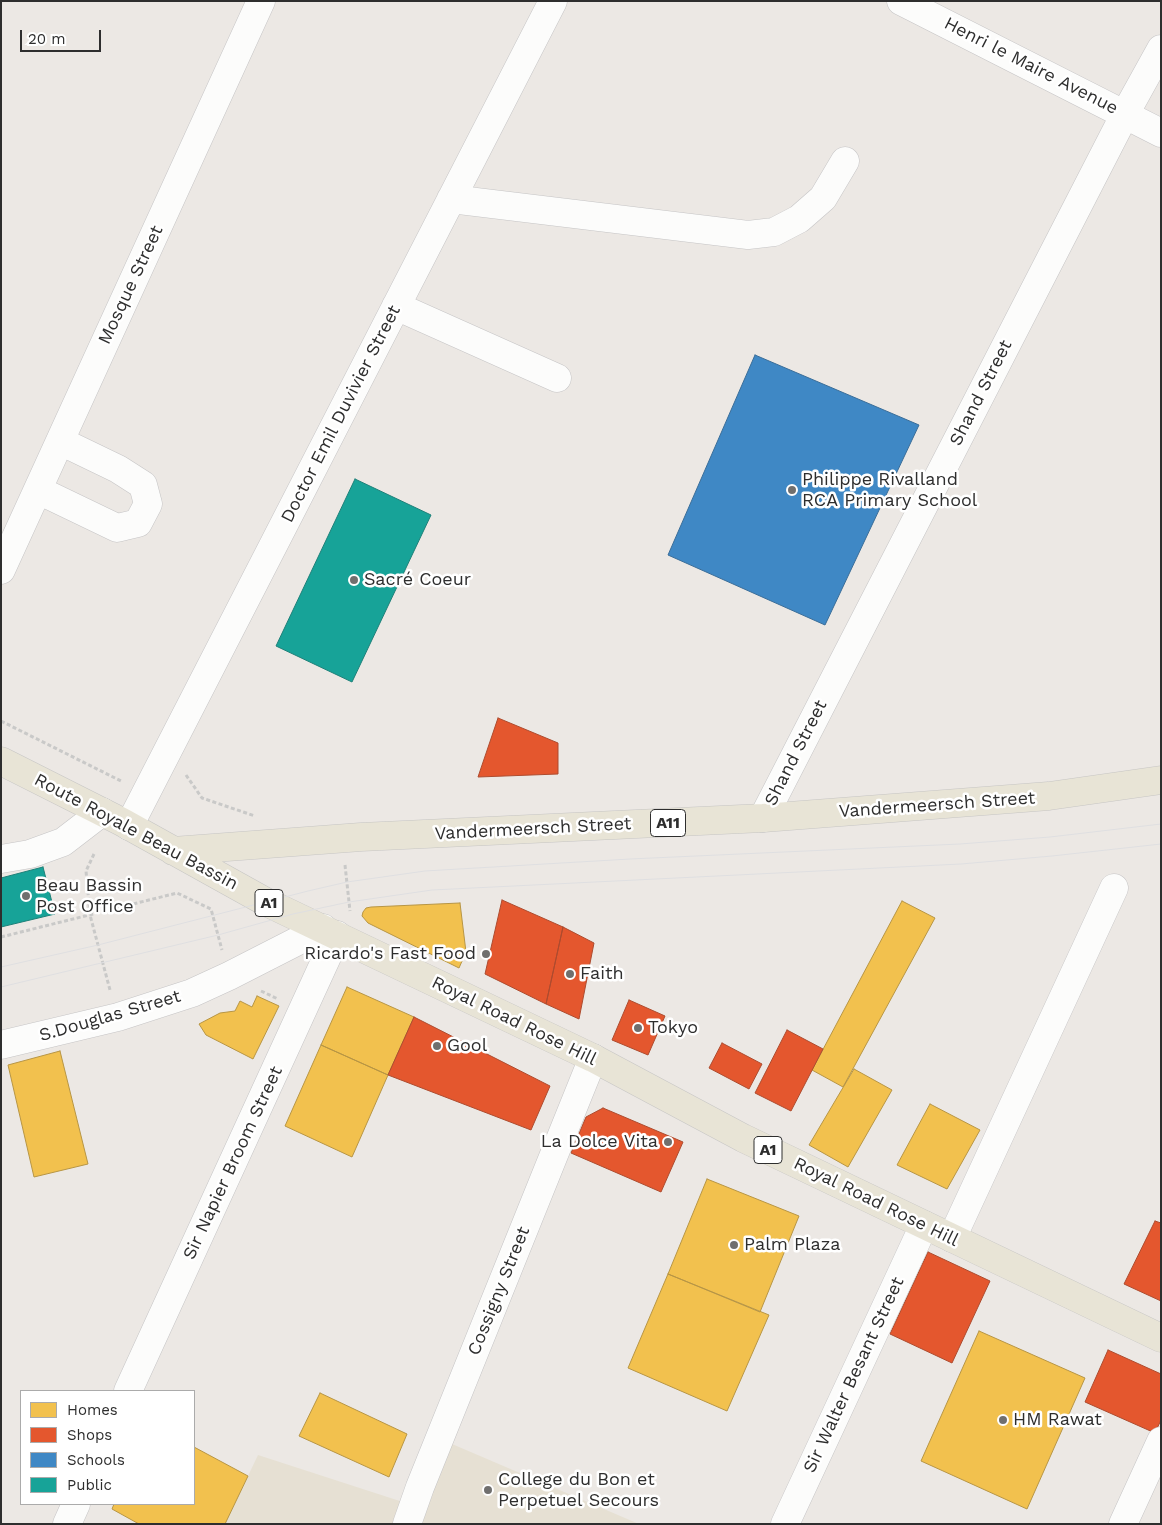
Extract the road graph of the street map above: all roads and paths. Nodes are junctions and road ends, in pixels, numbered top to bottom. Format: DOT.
graph roads {
  1 [pos="261,1"];
  2 [pos="553,1"];
  3 [pos="901,1"];
  4 [pos="1161,49"];
  5 [pos="1125,114"];
  6 [pos="1161,133"];
  7 [pos="845,161"];
  8 [pos="451,198"];
  9 [pos="396,306"];
  10 [pos="557,378"];
  11 [pos="60,441"];
  12 [pos="38,490"];
  13 [pos="1,570"];
  14 [pos="164,759"];
  15 [pos="1,761"];
  16 [pos="1161,780"];
  17 [pos="102,812"];
  18 [pos="260,817"];
  19 [pos="763,818"];
  20 [pos="130,826"];
  21 [pos="342,838"];
  22 [pos="173,851"];
  23 [pos="1,859"];
  24 [pos="1114,888"];
  25 [pos="337,927"];
  26 [pos="1,937"];
  27 [pos="379,955"];
  28 [pos="229,976"];
  29 [pos="303,1011"];
  30 [pos="1,1045"];
  31 [pos="593,1058"];
  32 [pos="924,1225"];
  33 [pos="952,1238"];
  34 [pos="1161,1338"];
  35 [pos="128,1390"];
  36 [pos="1161,1440"];
  37 [pos="76,1505"];
  38 [pos="67,1524"];
  39 [pos="407,1524"];
  40 [pos="785,1524"];
  41 [pos="1123,1524"];
  1 -- 11 [label="street, Mosque Street"];
  2 -- 8 [label="street, Doctor Emil Duvivier Street"];
  3 -- 5 [label="street, Henri le Maire Avenue"];
  4 -- 5 [label="street, Shand Street"];
  5 -- 6 [label="street, Henri le Maire Avenue"];
  5 -- 19 [label="street, Shand Street"];
  7 -- 8 [label="street"];
  8 -- 9 [label="street, Doctor Emil Duvivier Street"];
  9 -- 10 [label="street"];
  9 -- 14 [label="street, Doctor Emil Duvivier Street"];
  11 -- 12 [label="street, Mosque Street"];
  11 -- 12 [label="street"];
  12 -- 13 [label="street, Mosque Street"];
  14 -- 18 [label="path"];
  14 -- 20 [label="street, Doctor Emil Duvivier Street"];
  15 -- 17 [label="main road, Route Royale Beau Bassin / A1"];
  16 -- 19 [label="main road, Vandermeersch Street / A11"];
  17 -- 20 [label="main road, Route Royale Beau Bassin / A1"];
  17 -- 23 [label="street"];
  19 -- 21 [label="main road, Vandermeersch Street / A11"];
  20 -- 22 [label="main road, Route Royale Beau Bassin / A1"];
  21 -- 22 [label="main road, Vandermeersch Street / A11"];
  21 -- 25 [label="path"];
  22 -- 25 [label="main road, Route Royale Beau Bassin / A1"];
  24 -- 33 [label="street"];
  25 -- 27 [label="main road, Route Royale Beau Bassin / A1"];
  25 -- 28 [label="street, S.Douglas Street"];
  25 -- 29 [label="street, Sir Napier Broom Street"];
  26 -- 28 [label="path"];
  27 -- 31 [label="main road, Royal Road Rose Hill / A1"];
  28 -- 29 [label="path"];
  28 -- 30 [label="street, S.Douglas Street"];
  29 -- 35 [label="street, Sir Napier Broom Street"];
  31 -- 32 [label="main road, Royal Road Rose Hill / A1"];
  31 -- 39 [label="street, Cossigny Street"];
  32 -- 33 [label="main road, Royal Road Rose Hill / A1"];
  32 -- 40 [label="street, Sir Walter Besant Street"];
  33 -- 34 [label="main road, Royal Road Rose Hill / A1"];
  36 -- 41 [label="street"];
  37 -- 38 [label="street"];
}
